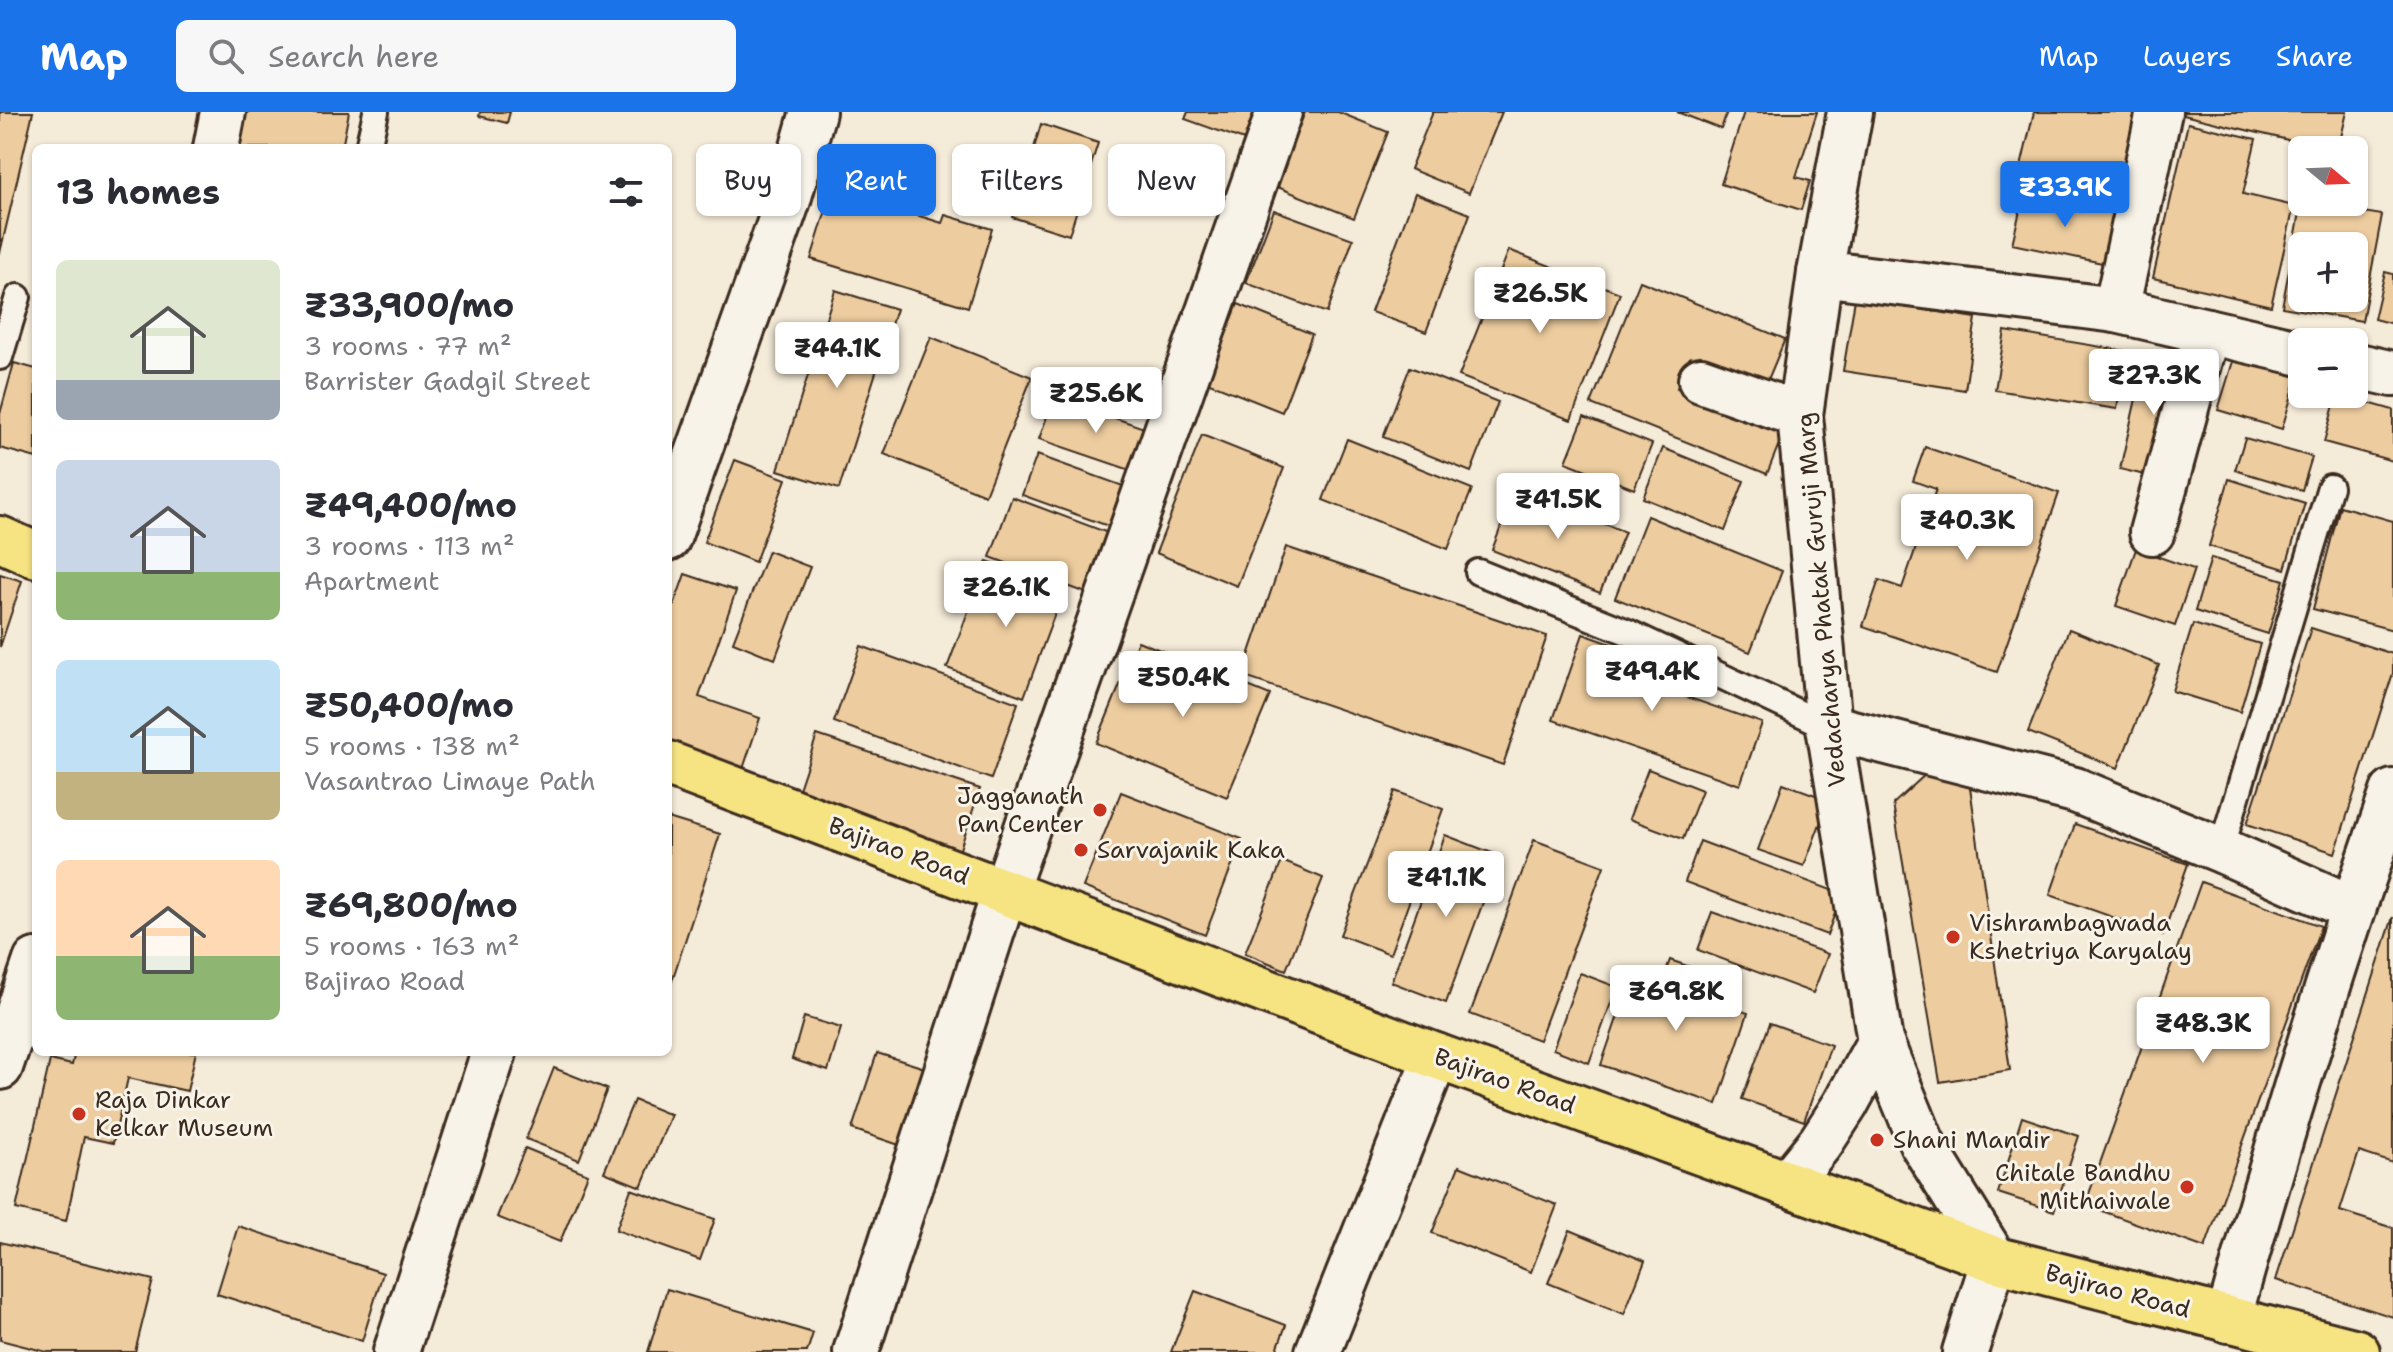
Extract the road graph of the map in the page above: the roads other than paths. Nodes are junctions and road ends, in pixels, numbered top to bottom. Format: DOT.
graph roads {
  1 [pos="223,112"];
  2 [pos="376,112"];
  3 [pos="813,112"];
  4 [pos="1279,112"];
  5 [pos="1850,112"];
  6 [pos="2159,112"];
  7 [pos="217,144"];
  8 [pos="369,144"];
  9 [pos="1820,273"];
  10 [pos="18,297"];
  11 [pos="2116,310"];
  12 [pos="2207,331"];
  13 [pos="2288,350"];
  14 [pos="0,357"];
  15 [pos="2368,368"];
  16 [pos="2393,374"];
  17 [pos="1701,380"];
  18 [pos="1800,415"];
  19 [pos="2330,487"];
  20 [pos="672,527"];
  21 [pos="2152,532"];
  22 [pos="0,539"];
  23 [pos="32,553"];
  24 [pos="1478,572"];
  25 [pos="1829,727"];
  26 [pos="672,766"];
  27 [pos="2393,792"];
  28 [pos="2221,850"];
  29 [pos="1005,891"];
  30 [pos="2352,908"];
  31 [pos="32,973"];
  32 [pos="1880,1041"];
  33 [pos="493,1056"];
  34 [pos="1436,1056"];
  35 [pos="0,1067"];
  36 [pos="1787,1184"];
  37 [pos="1994,1259"];
  38 [pos="2228,1320"];
  39 [pos="396,1352"];
  40 [pos="856,1352"];
  41 [pos="1318,1352"];
  42 [pos="1965,1352"];
  43 [pos="2357,1352"];
  1 -- 7 [label="street"];
  2 -- 8 [label="lane"];
  3 -- 20 [label="street"];
  4 -- 29 [label="street"];
  5 -- 9 [label="street, Vedacharya Phatak Guruji Marg"];
  6 -- 11 [label="street"];
  9 -- 11 [label="street"];
  9 -- 18 [label="street, Vedacharya Phatak Guruji Marg"];
  10 -- 14 [label="lane"];
  11 -- 12 [label="street"];
  12 -- 13 [label="street"];
  12 -- 21 [label="street"];
  15 -- 16 [label="street"];
  17 -- 18 [label="street"];
  18 -- 25 [label="street, Vedacharya Phatak Guruji Marg"];
  19 -- 28 [label="lane"];
  22 -- 23 [label="highway"];
  24 -- 25 [label="lane"];
  25 -- 28 [label="street"];
  25 -- 32 [label="street, Vedacharya Phatak Guruji Marg"];
  26 -- 29 [label="highway, Bajirao Road"];
  27 -- 30 [label="street"];
  28 -- 30 [label="street"];
  29 -- 34 [label="highway, Bajirao Road"];
  29 -- 40 [label="street"];
  30 -- 38 [label="street"];
  31 -- 35 [label="street"];
  32 -- 36 [label="street"];
  32 -- 37 [label="street, Vedacharya Phatak Guruji Marg"];
  33 -- 39 [label="street"];
  34 -- 36 [label="highway, Bajirao Road"];
  34 -- 41 [label="street"];
  36 -- 37 [label="highway, Bajirao Road"];
  37 -- 38 [label="highway, Bajirao Road"];
  37 -- 42 [label="street"];
  38 -- 43 [label="highway, Bajirao Road"];
}
